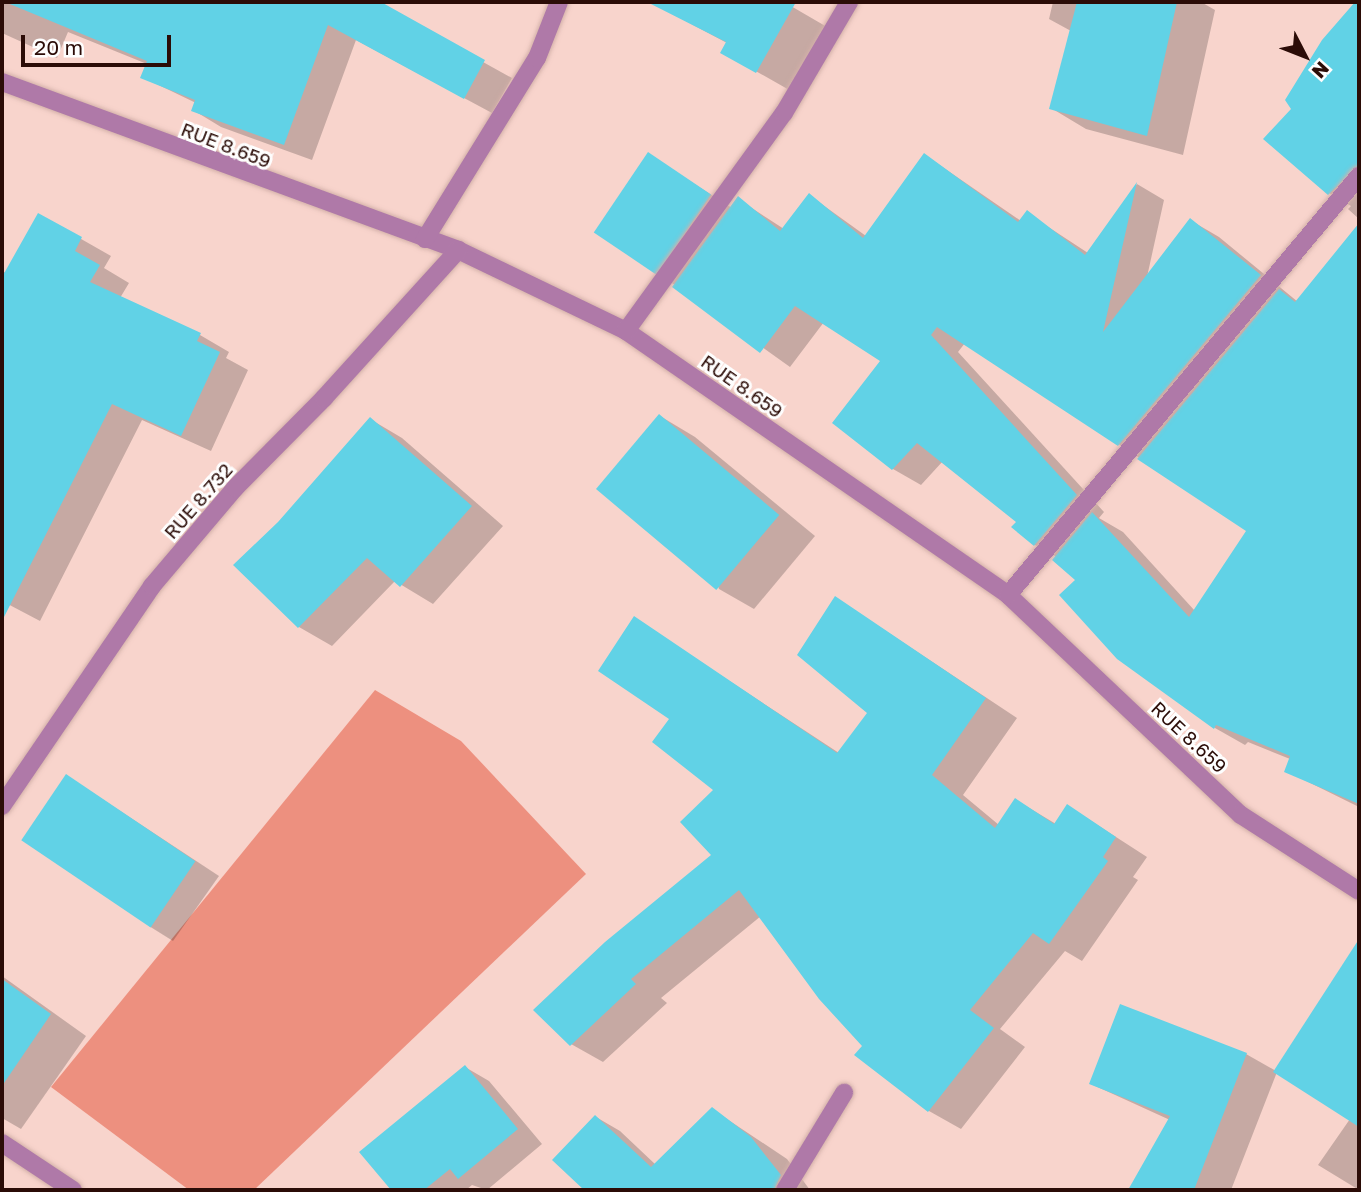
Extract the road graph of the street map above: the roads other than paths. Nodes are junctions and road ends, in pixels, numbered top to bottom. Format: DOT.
graph roads {
  1 [pos="559,2"];
  2 [pos="849,2"];
  3 [pos="2,82"];
  4 [pos="1359,176"];
  5 [pos="425,239"];
  6 [pos="458,250"];
  7 [pos="626,331"];
  8 [pos="1008,596"];
  9 [pos="2,806"];
  10 [pos="1359,891"];
  11 [pos="844,1094"];
  12 [pos="2,1143"];
  13 [pos="74,1190"];
  14 [pos="785,1190"];
  1 -- 5 [label="street"];
  2 -- 7 [label="street"];
  3 -- 5 [label="street, RUE 8.659"];
  4 -- 8 [label="street"];
  5 -- 6 [label="street, RUE 8.659"];
  6 -- 7 [label="street, RUE 8.659"];
  6 -- 9 [label="street, RUE 8.732"];
  7 -- 8 [label="street, RUE 8.659"];
  8 -- 10 [label="street, RUE 8.659"];
  11 -- 14 [label="street"];
  12 -- 13 [label="street"];
}
